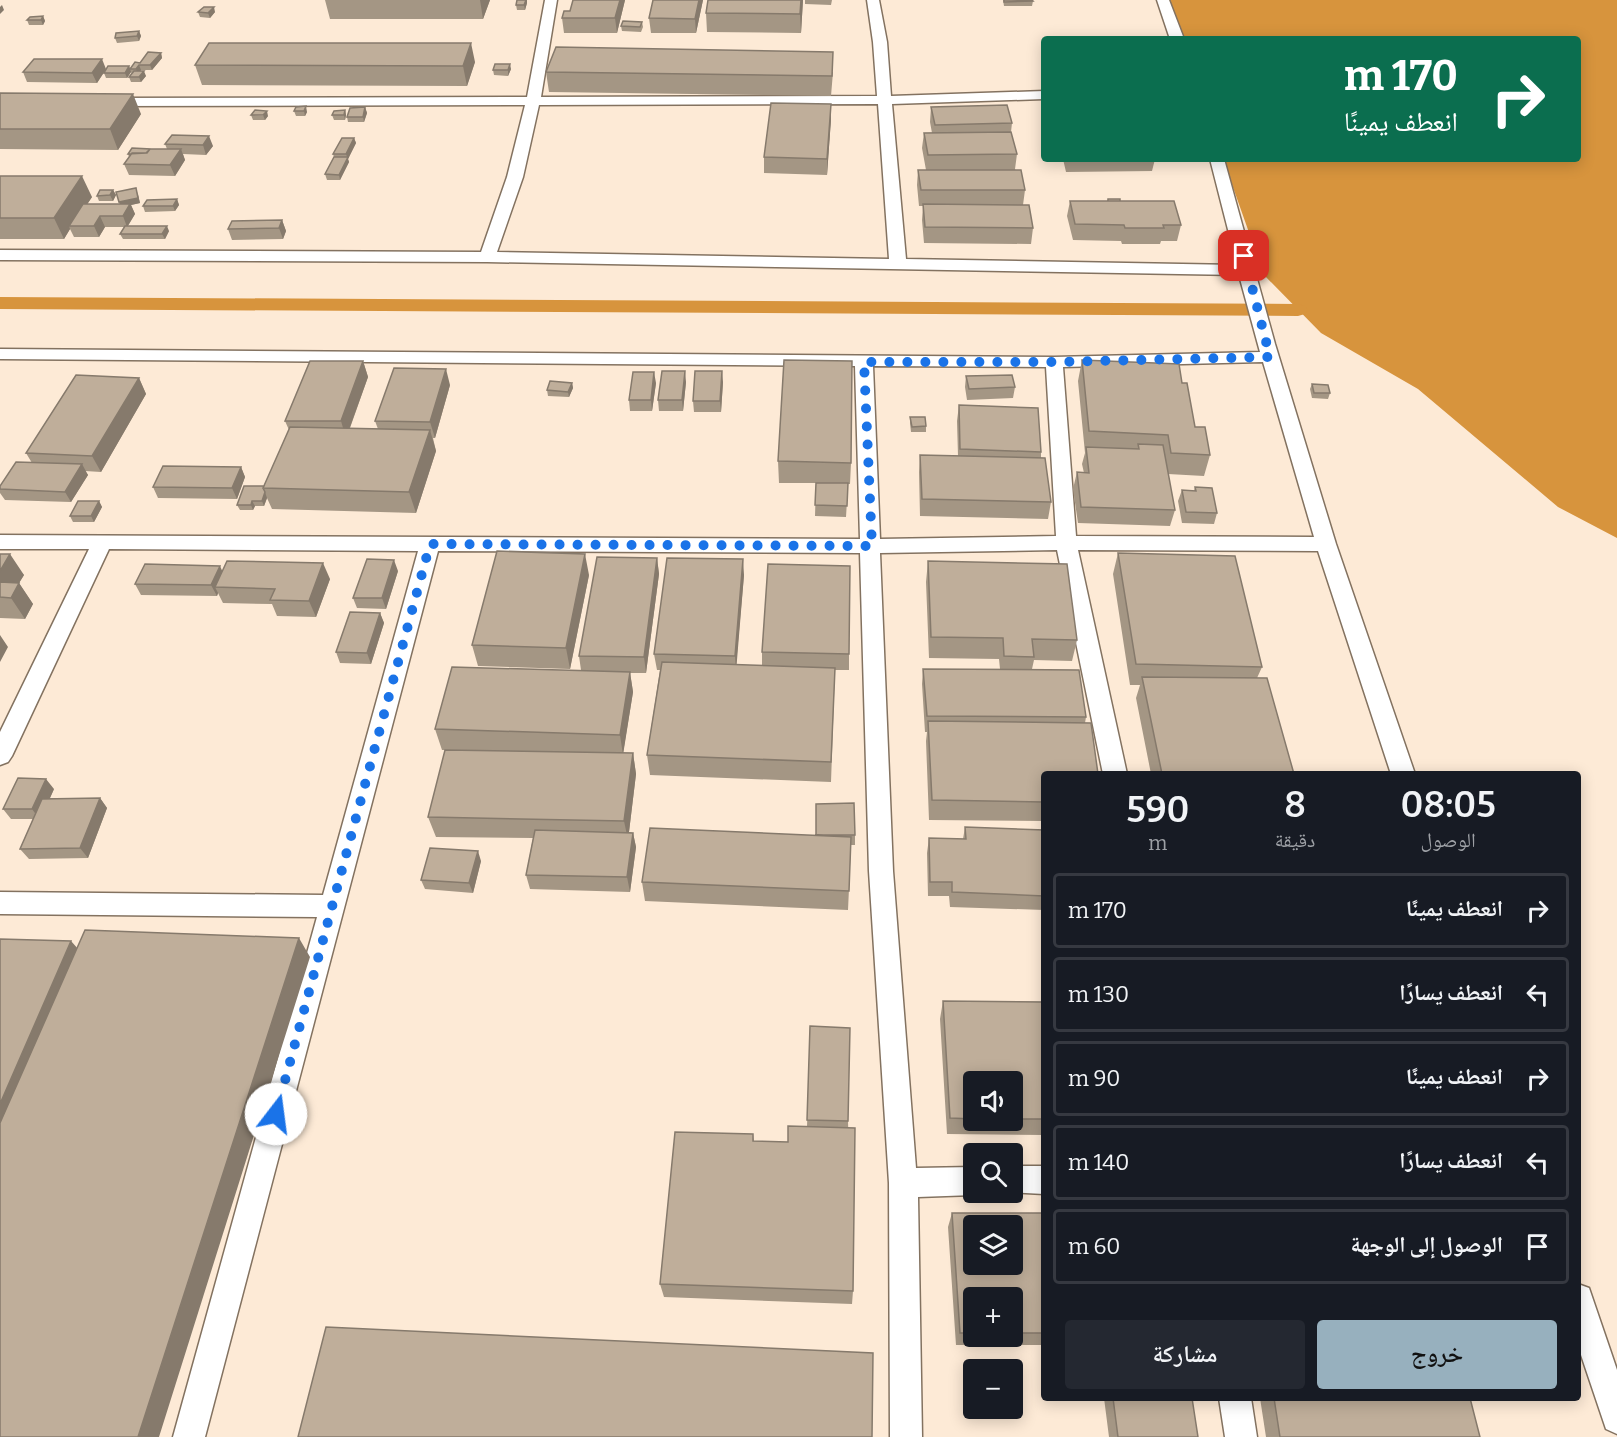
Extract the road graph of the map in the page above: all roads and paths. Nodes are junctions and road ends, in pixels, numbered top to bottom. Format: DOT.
graph roads {
  1 [pos="551,0"];
  2 [pos="873,0"];
  3 [pos="1163,0"];
  4 [pos="1176,36"];
  5 [pos="1041,95"];
  6 [pos="533,100"];
  7 [pos="884,100"];
  8 [pos="88,102"];
  9 [pos="1218,162"];
  10 [pos="0,255"];
  11 [pos="487,257"];
  12 [pos="898,264"];
  13 [pos="1247,270"];
  14 [pos="0,354"];
  15 [pos="1270,357"];
  16 [pos="864,362"];
  17 [pos="1054,362"];
  18 [pos="103,541"];
  19 [pos="0,542"];
  20 [pos="1066,543"];
  21 [pos="430,544"];
  22 [pos="1326,544"];
  23 [pos="872,546"];
  24 [pos="0,756"];
  25 [pos="1113,771"];
  26 [pos="1402,771"];
  27 [pos="0,903"];
  28 [pos="332,906"];
  29 [pos="1023,1180"];
  30 [pos="1041,1180"];
  31 [pos="963,1181"];
  32 [pos="903,1183"];
  33 [pos="1581,1308"];
  34 [pos="1235,1401"];
  35 [pos="1617,1418"];
  36 [pos="189,1437"];
  37 [pos="906,1437"];
  38 [pos="1241,1437"];
  1 -- 6 [label="street"];
  2 -- 7 [label="street"];
  3 -- 4 [label="street"];
  5 -- 7 [label="street"];
  6 -- 7 [label="street"];
  6 -- 8 [label="street"];
  6 -- 11 [label="street"];
  7 -- 12 [label="street"];
  9 -- 13 [label="street"];
  10 -- 11 [label="street"];
  11 -- 12 [label="street"];
  12 -- 13 [label="street"];
  13 -- 15 [label="street"];
  14 -- 16 [label="street"];
  15 -- 17 [label="street"];
  15 -- 22 [label="street"];
  16 -- 17 [label="street"];
  16 -- 23 [label="street"];
  17 -- 20 [label="street"];
  18 -- 19 [label="street"];
  18 -- 21 [label="street"];
  18 -- 24 [label="street"];
  20 -- 22 [label="street"];
  20 -- 23 [label="street"];
  20 -- 25 [label="street"];
  21 -- 23 [label="street"];
  21 -- 28 [label="street"];
  22 -- 26 [label="street"];
  23 -- 32 [label="street"];
  27 -- 28 [label="street"];
  28 -- 36 [label="street"];
  29 -- 30 [label="street"];
  31 -- 32 [label="street"];
  32 -- 37 [label="street"];
  33 -- 35 [label="street"];
  34 -- 38 [label="street"];
}
